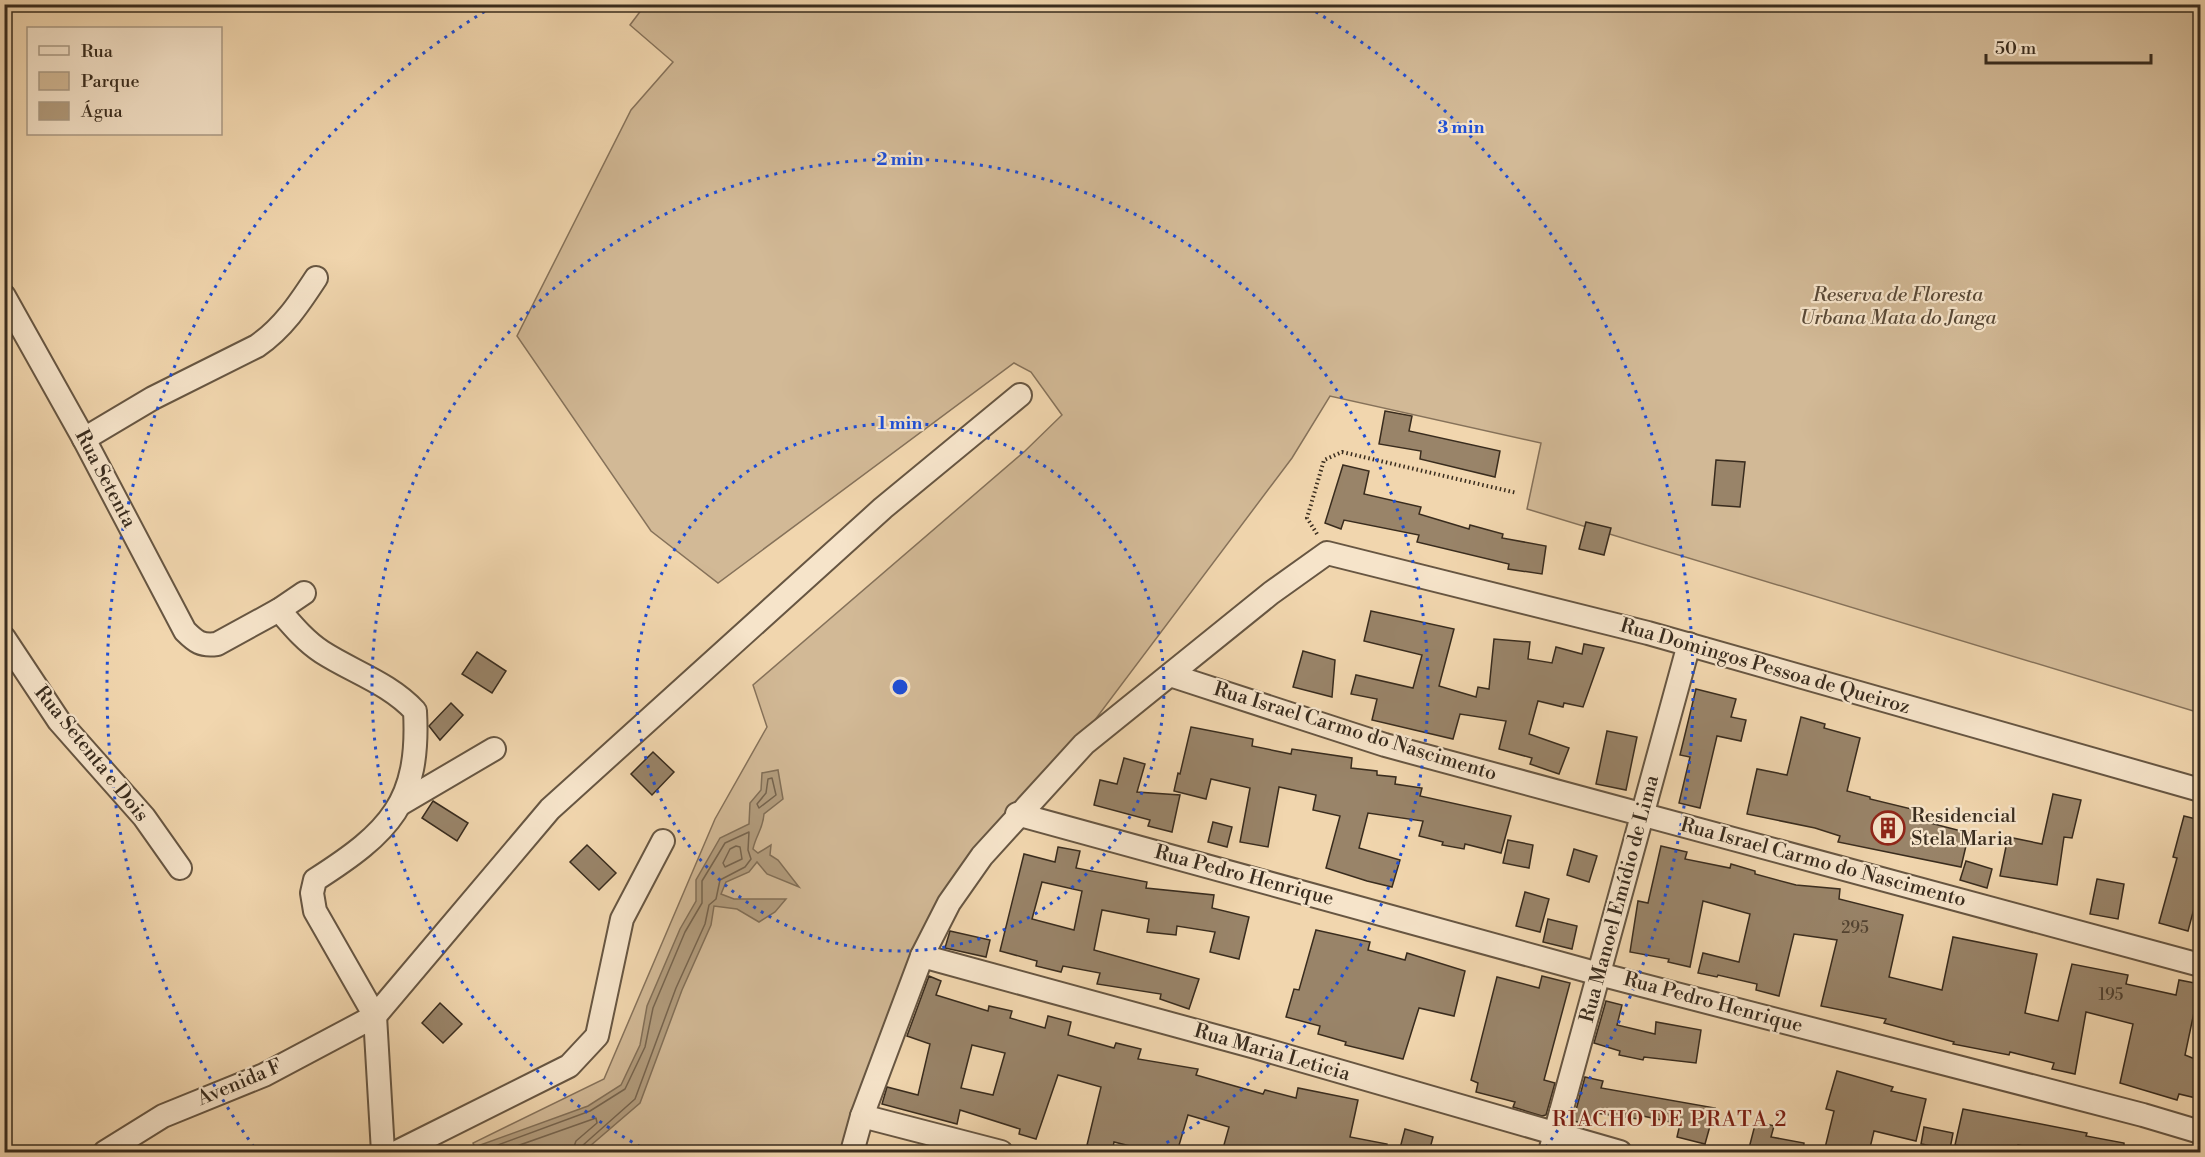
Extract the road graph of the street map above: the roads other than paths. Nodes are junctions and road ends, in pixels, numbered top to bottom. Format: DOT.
graph roads {
  1 [pos="316,278"];
  2 [pos="4,296"];
  3 [pos="1020,395"];
  4 [pos="84,439"];
  5 [pos="303,593"];
  6 [pos="279,610"];
  7 [pos="4,638"];
  8 [pos="1689,644"];
  9 [pos="1170,675"];
  10 [pos="494,749"];
  11 [pos="2200,790"];
  12 [pos="402,803"];
  13 [pos="1017,814"];
  14 [pos="1643,816"];
  15 [pos="663,841"];
  16 [pos="180,868"];
  17 [pos="922,956"];
  18 [pos="2200,965"];
  19 [pos="1599,974"];
  20 [pos="375,1016"];
  21 [pos="862,1116"];
  22 [pos="2200,1132"];
  23 [pos="1552,1144"];
  24 [pos="105,1152"];
  25 [pos="383,1152"];
  26 [pos="397,1152"];
  27 [pos="852,1152"];
  28 [pos="1001,1152"];
  29 [pos="1620,1152"];
  1 -- 4 [label="street"];
  2 -- 4 [label="street, Rua Setenta"];
  3 -- 20 [label="street"];
  4 -- 6 [label="street, Rua Setenta"];
  5 -- 6 [label="street"];
  6 -- 12 [label="street"];
  7 -- 16 [label="street, Rua Setenta e Dois"];
  8 -- 9 [label="street, Rua Domingos Pessoa de Queiroz"];
  8 -- 11 [label="street, Rua Domingos Pessoa de Queiroz"];
  8 -- 14 [label="street, Rua Manoel Emídio de Lima"];
  9 -- 13 [label="street"];
  9 -- 14 [label="street, Rua Israel Carmo do Nascimento"];
  10 -- 12 [label="street"];
  12 -- 20 [label="street"];
  13 -- 17 [label="street"];
  13 -- 19 [label="street, Rua Pedro Henrique"];
  14 -- 18 [label="street, Rua Israel Carmo do Nascimento"];
  14 -- 19 [label="street, Rua Manoel Emídio de Lima"];
  15 -- 26 [label="street"];
  17 -- 21 [label="street"];
  17 -- 23 [label="street, Rua Maria Leticia"];
  19 -- 22 [label="street, Rua Pedro Henrique"];
  19 -- 23 [label="street, Rua Manoel Emídio de Lima"];
  20 -- 24 [label="street, Avenida F"];
  20 -- 25 [label="street"];
  21 -- 27 [label="street"];
  21 -- 28 [label="street"];
  23 -- 29 [label="street, Rua Maria Leticia"];
}
